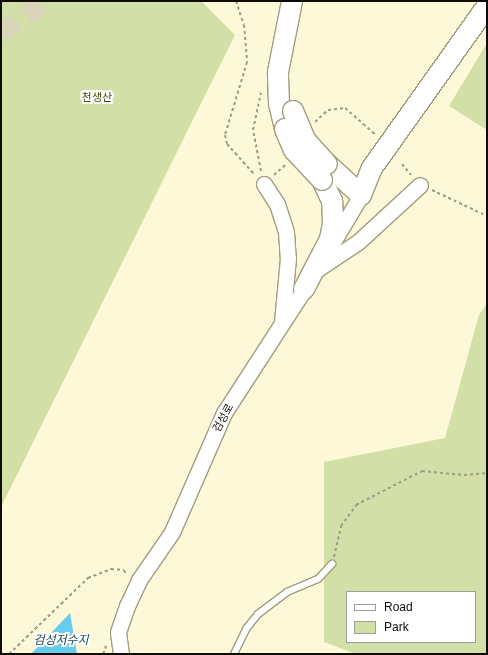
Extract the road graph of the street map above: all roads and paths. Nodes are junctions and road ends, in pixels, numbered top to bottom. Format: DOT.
graph roads {
  1 [pos="292,1"];
  2 [pos="302,1"];
  3 [pos="487,6"];
  4 [pos="487,27"];
  5 [pos="325,172"];
  6 [pos="264,184"];
  7 [pos="420,185"];
  8 [pos="361,195"];
  9 [pos="487,216"];
  10 [pos="316,270"];
  11 [pos="304,289"];
  12 [pos="281,325"];
  13 [pos="487,473"];
  14 [pos="332,564"];
  15 [pos="126,573"];
  16 [pos="9,654"];
  17 [pos="120,654"];
  18 [pos="234,654"];
  1 -- 5 [label="highway, bridge"];
  2 -- 5 [label="highway, bridge"];
  3 -- 8 [label="highway"];
  4 -- 8 [label="highway"];
  5 -- 8 [label="highway"];
  5 -- 11 [label="highway"];
  6 -- 12 [label="street"];
  7 -- 9 [label="path"];
  7 -- 10 [label="street"];
  8 -- 10 [label="street, 검성로"];
  10 -- 11 [label="street, 검성로"];
  11 -- 12 [label="street, 검성로"];
  12 -- 17 [label="street, 검성로"];
  13 -- 14 [label="path"];
  14 -- 18 [label="lane"];
  15 -- 16 [label="path"];
}
